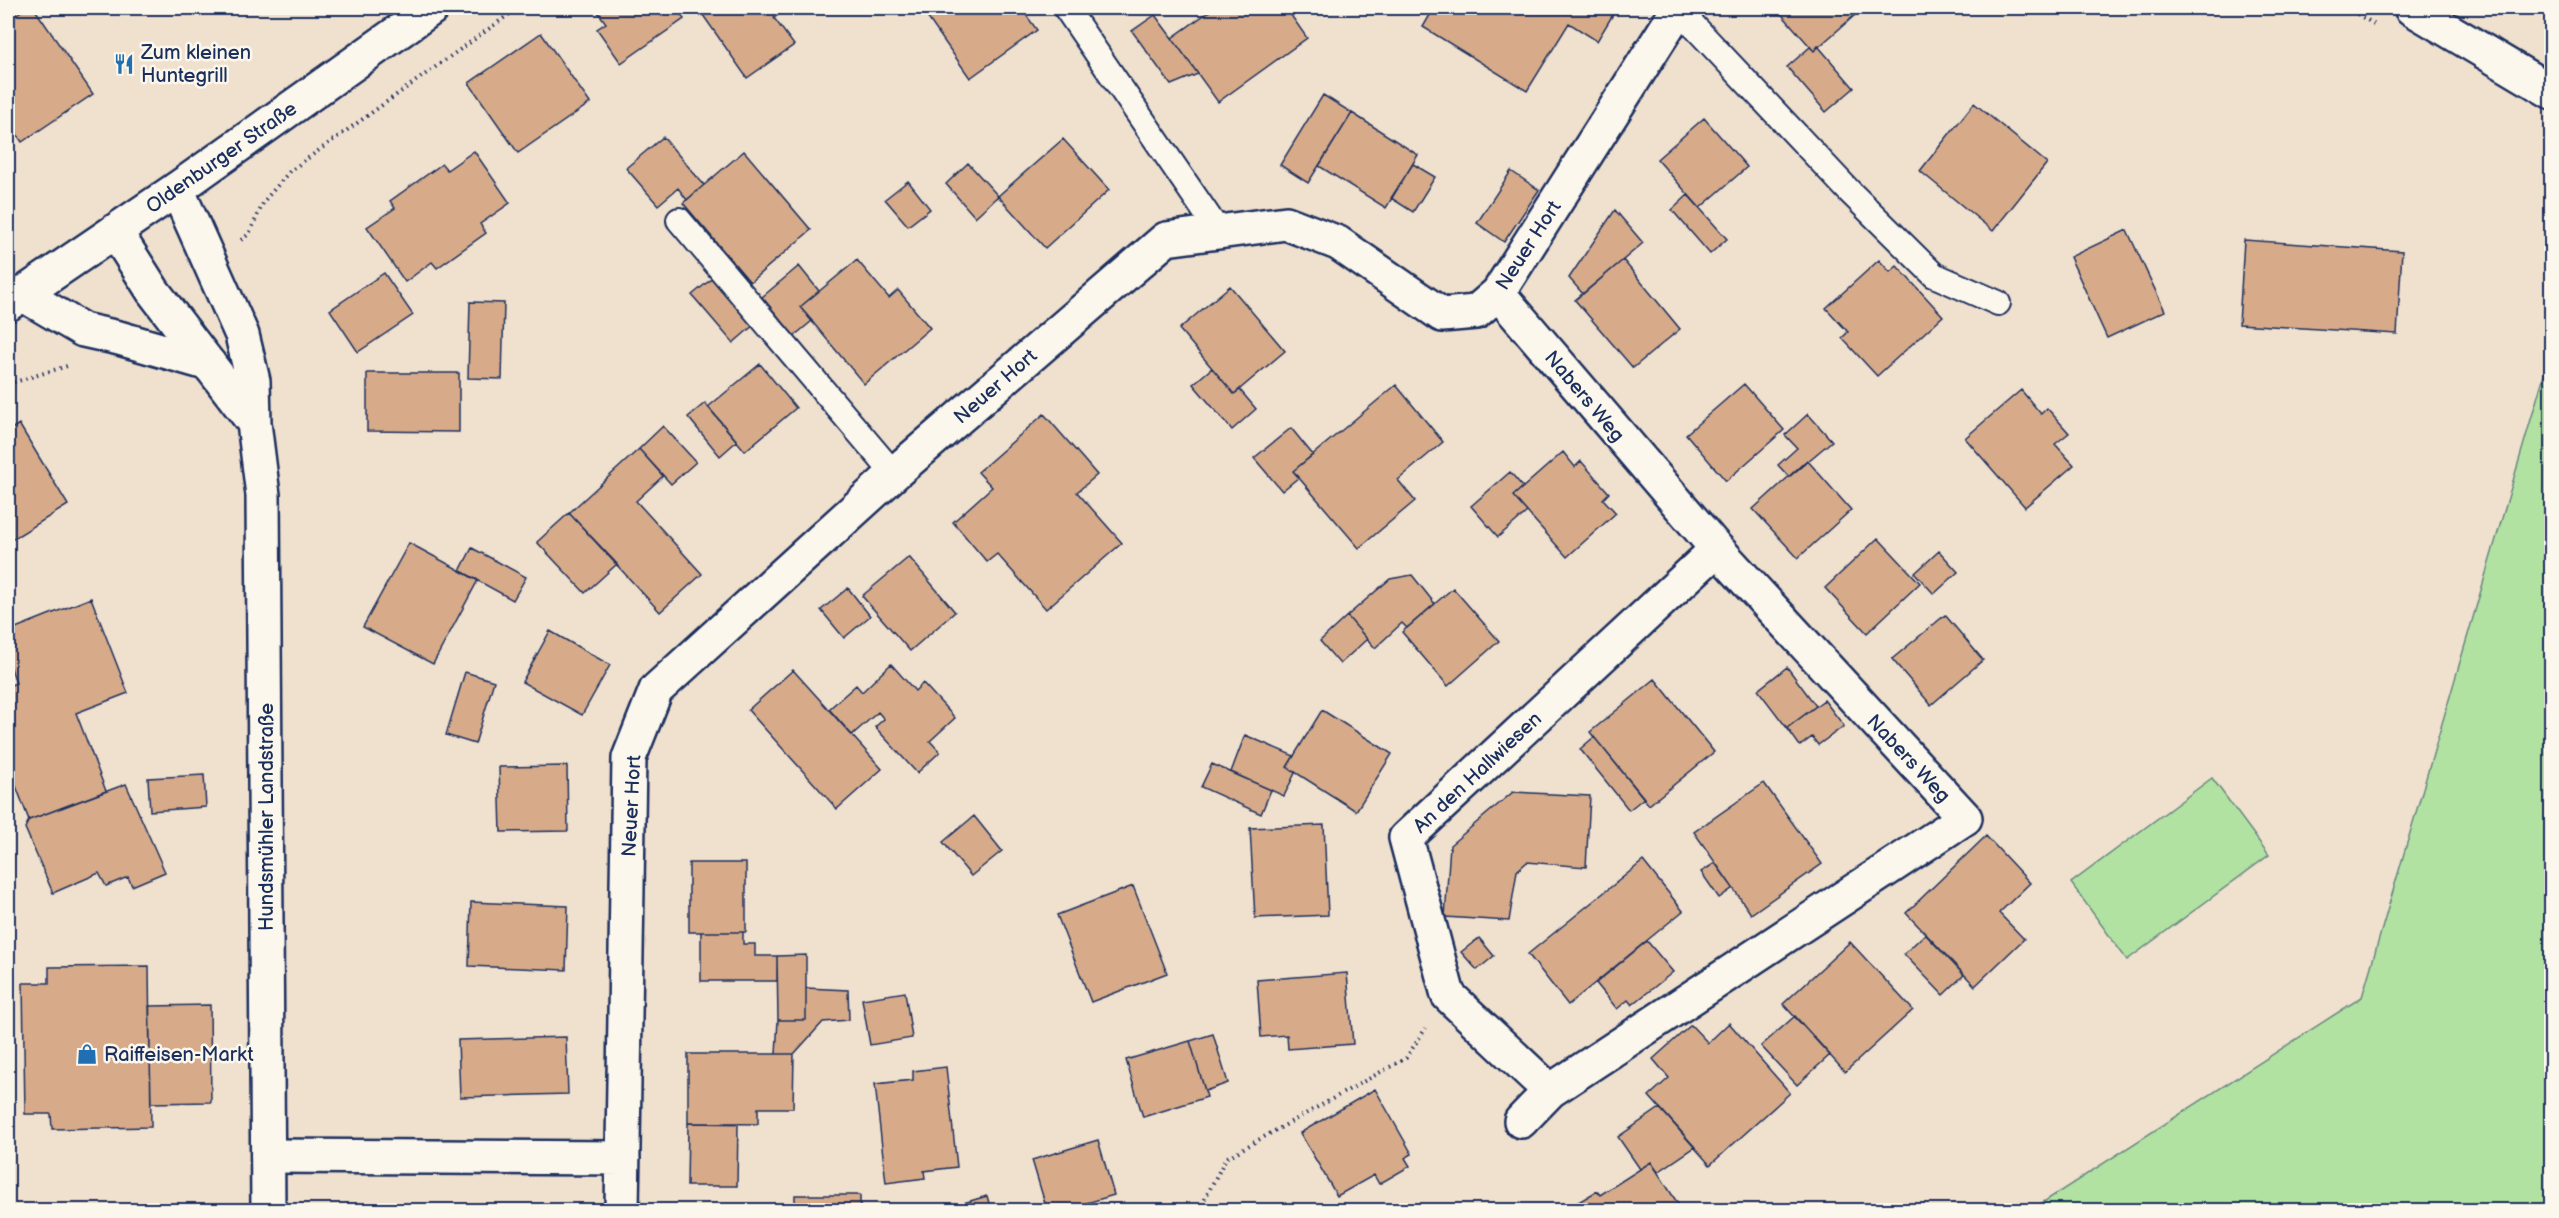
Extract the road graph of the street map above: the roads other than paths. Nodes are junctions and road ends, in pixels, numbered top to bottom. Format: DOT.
graph roads {
  1 [pos="432,8"];
  2 [pos="1066,8"];
  3 [pos="1678,8"];
  4 [pos="2411,8"];
  5 [pos="2552,92"];
  6 [pos="177,189"];
  7 [pos="680,220"];
  8 [pos="115,231"];
  9 [pos="1219,232"];
  10 [pos="1498,293"];
  11 [pos="15,299"];
  12 [pos="1998,303"];
  13 [pos="209,364"];
  14 [pos="255,423"];
  15 [pos="894,474"];
  16 [pos="1717,549"];
  17 [pos="1550,1091"];
  18 [pos="1521,1121"];
  19 [pos="268,1156"];
  20 [pos="623,1158"];
  21 [pos="268,1210"];
  22 [pos="622,1210"];
  1 -- 6 [label="street, Oldenburger Straße"];
  2 -- 9 [label="lane"];
  3 -- 10 [label="street, Neuer Hort"];
  3 -- 12 [label="lane"];
  4 -- 5 [label="street"];
  6 -- 8 [label="street, Oldenburger Straße"];
  6 -- 14 [label="street, Hundsmühler Landstraße"];
  7 -- 15 [label="lane"];
  8 -- 11 [label="street, Oldenburger Straße"];
  8 -- 13 [label="street"];
  9 -- 10 [label="street, Neuer Hort"];
  9 -- 15 [label="street, Neuer Hort"];
  10 -- 16 [label="street, Nabers Weg"];
  11 -- 13 [label="street"];
  13 -- 14 [label="street"];
  14 -- 19 [label="street, Hundsmühler Landstraße"];
  15 -- 20 [label="street, Neuer Hort"];
  16 -- 17 [label="street, An den Hallwiesen"];
  16 -- 17 [label="street, Nabers Weg"];
  17 -- 18 [label="street, Nabers Weg"];
  19 -- 20 [label="street"];
  19 -- 21 [label="street, Hundsmühler Landstraße"];
  20 -- 22 [label="street, Neuer Hort"];
}
